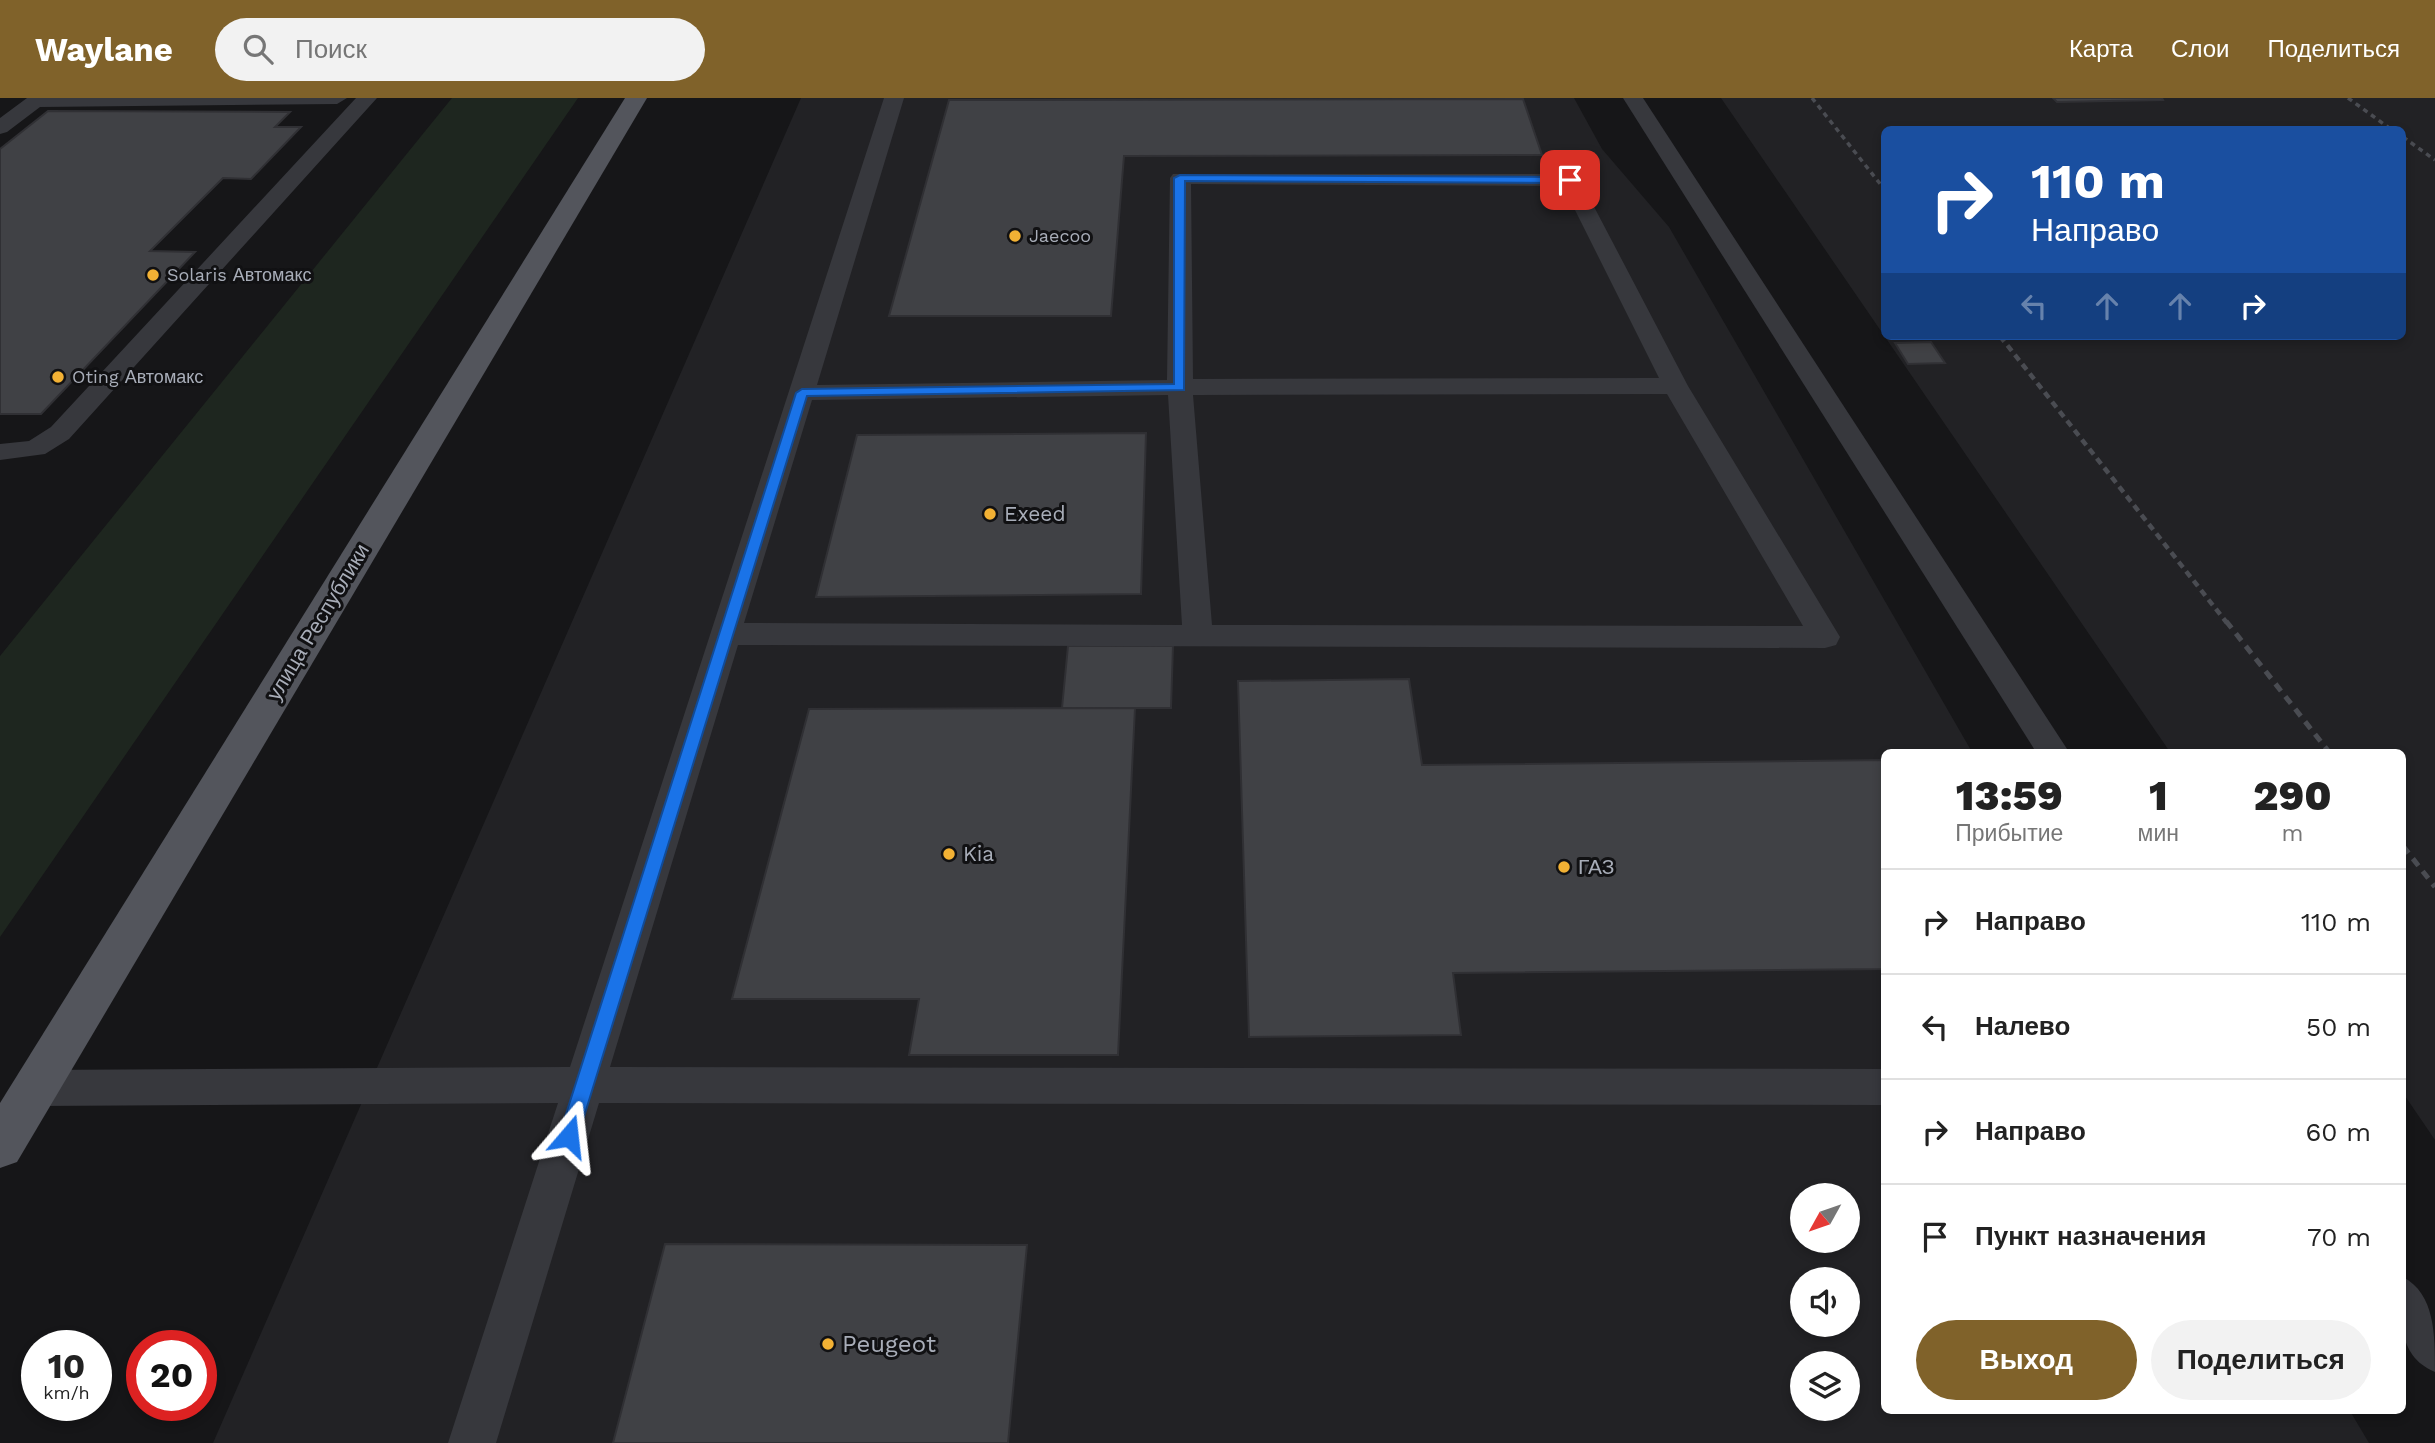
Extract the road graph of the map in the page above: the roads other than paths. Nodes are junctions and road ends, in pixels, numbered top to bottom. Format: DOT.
graph roads {
  1 [pos="338,98"];
  2 [pos="367,98"];
  3 [pos="636,98"];
  4 [pos="894,98"];
  5 [pos="1633,98"];
  6 [pos="0,128"];
  7 [pos="1180,387"];
  8 [pos="1675,387"];
  9 [pos="802,393"];
  10 [pos="0,453"];
  11 [pos="727,634"];
  12 [pos="1198,636"];
  13 [pos="2051,749"];
  14 [pos="585,1085"];
  15 [pos="1881,1087"];
  16 [pos="35,1088"];
  17 [pos="0,1146"];
  18 [pos="2406,1303"];
  19 [pos="2435,1349"];
  20 [pos="472,1443"];
  1 -- 6 [label="lane"];
  2 -- 10 [label="lane"];
  3 -- 16 [label="main road, улица Республики"];
  4 -- 9 [label="lane"];
  5 -- 13 [label="lane"];
  7 -- 8 [label="lane"];
  7 -- 8 [label="lane"];
  7 -- 9 [label="lane"];
  7 -- 12 [label="lane"];
  8 -- 12 [label="lane"];
  9 -- 11 [label="lane"];
  11 -- 12 [label="lane"];
  11 -- 14 [label="lane"];
  14 -- 15 [label="lane"];
  14 -- 16 [label="lane"];
  14 -- 20 [label="lane"];
  16 -- 17 [label="main road, улица Республики"];
  18 -- 19 [label="lane"];
}
